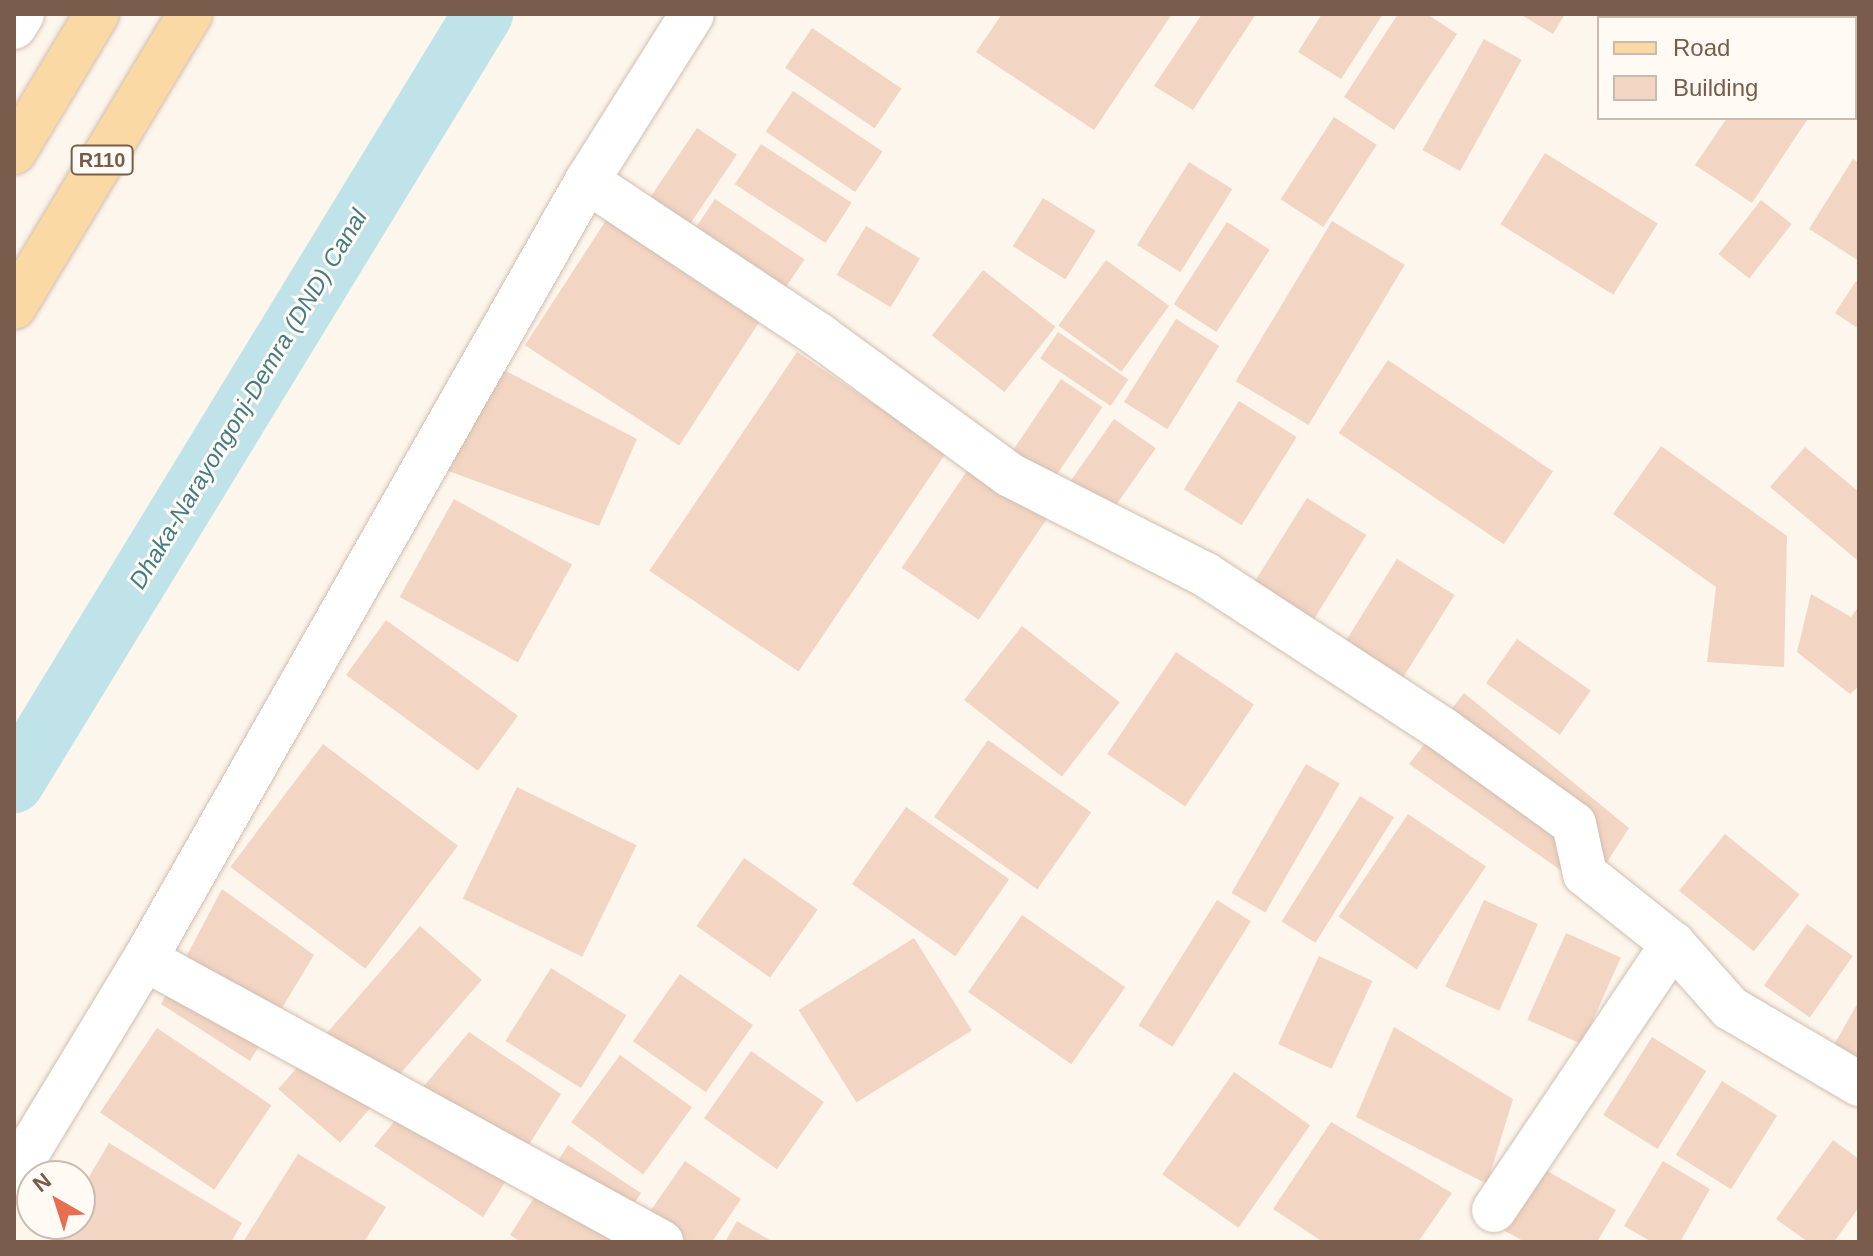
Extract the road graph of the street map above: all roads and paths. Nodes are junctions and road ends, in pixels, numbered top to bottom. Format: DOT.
graph roads {
  1 [pos="22,14"];
  2 [pos="97,14"];
  3 [pos="190,14"];
  4 [pos="692,14"];
  5 [pos="14,27"];
  6 [pos="14,152"];
  7 [pos="587,181"];
  8 [pos="14,307"];
  9 [pos="1673,944"];
  10 [pos="145,959"];
  11 [pos="1859,1084"];
  12 [pos="14,1175"];
  13 [pos="1494,1210"];
  14 [pos="661,1242"];
  1 -- 5 [label="street"];
  2 -- 6 [label="main road"];
  3 -- 8 [label="main road, R110"];
  4 -- 7 [label="street"];
  7 -- 9 [label="street"];
  7 -- 10 [label="street"];
  9 -- 11 [label="street"];
  9 -- 13 [label="street"];
  10 -- 12 [label="street"];
  10 -- 14 [label="street"];
}
